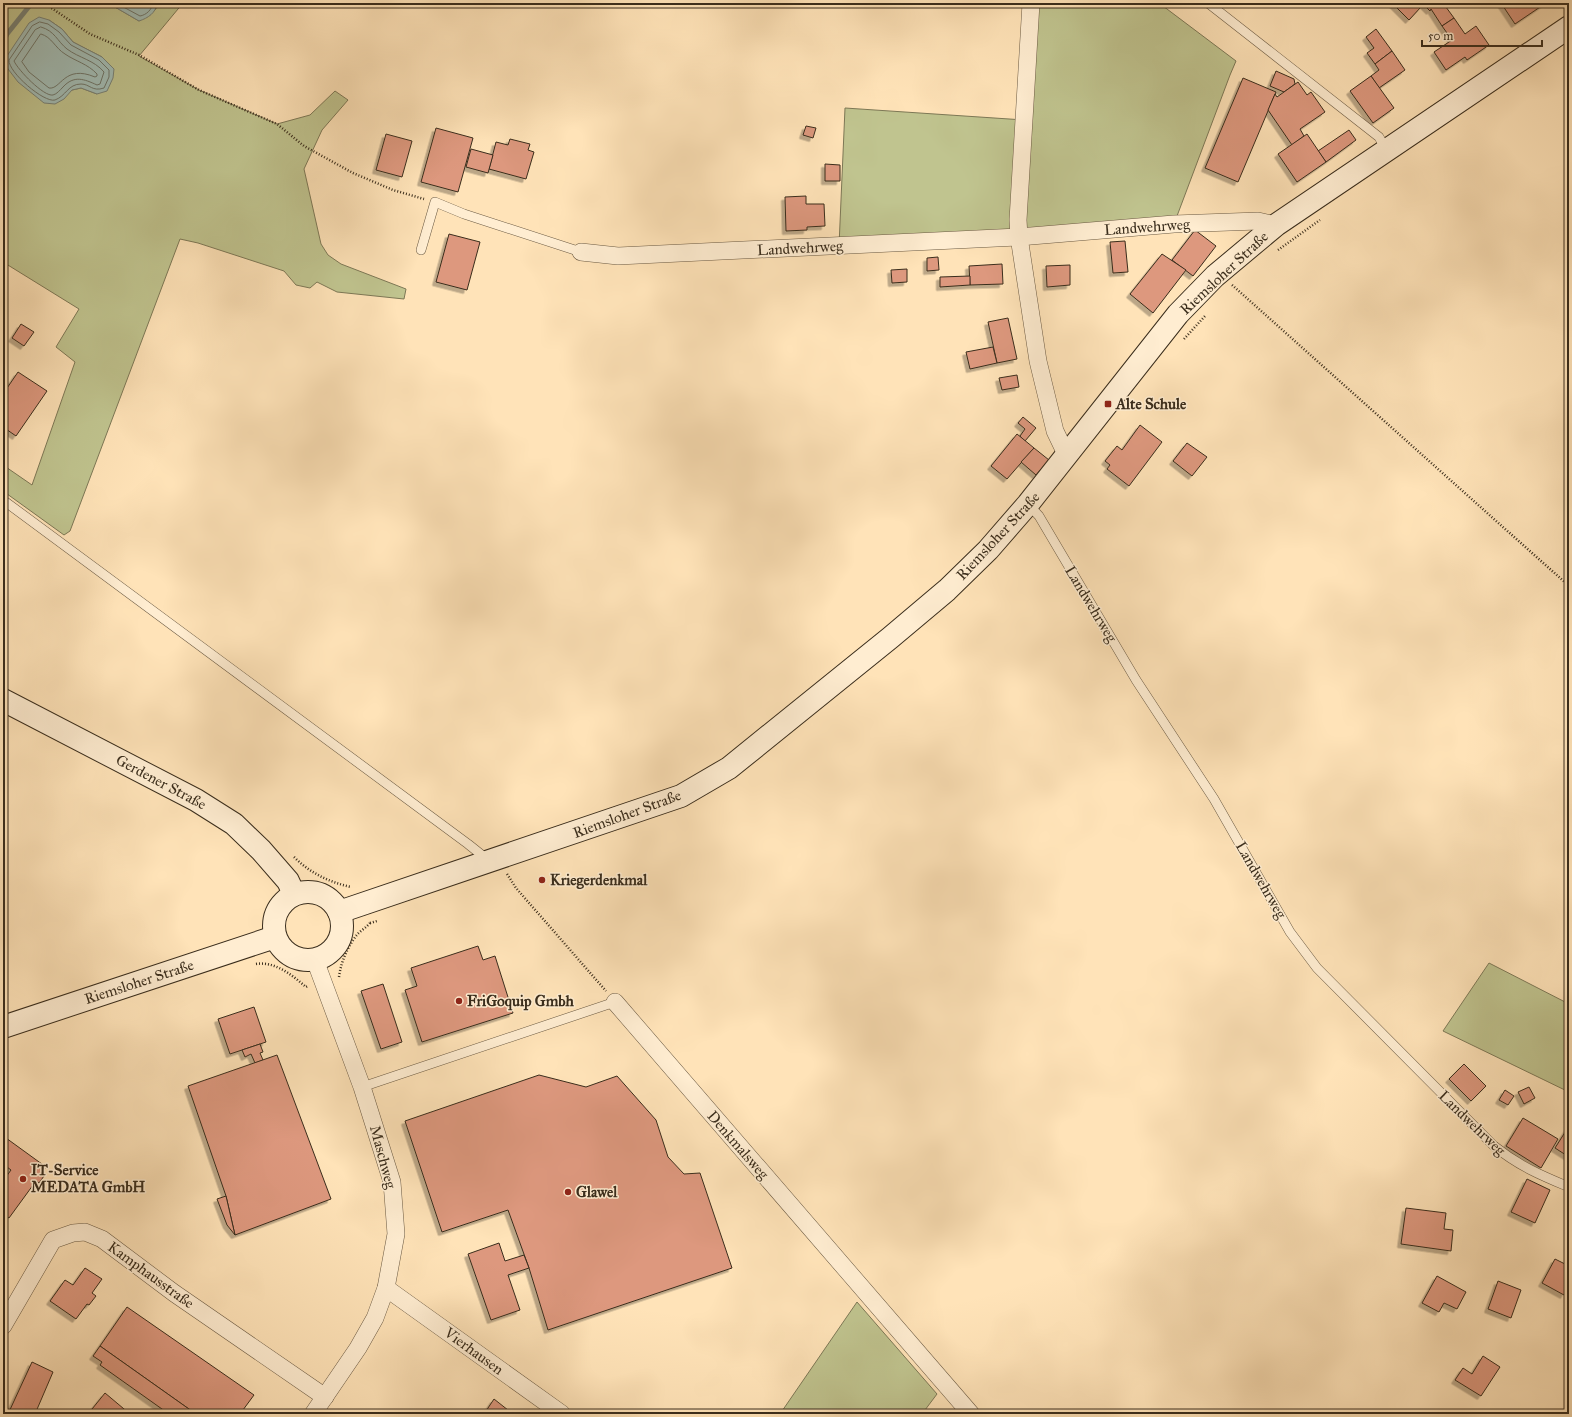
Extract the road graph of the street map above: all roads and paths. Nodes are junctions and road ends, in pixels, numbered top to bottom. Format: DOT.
graph roads {
  1 [pos="44,3"];
  2 [pos="1031,3"];
  3 [pos="1208,3"];
  4 [pos="1569,27"];
  5 [pos="1386,150"];
  6 [pos="435,202"];
  7 [pos="1276,225"];
  8 [pos="1018,237"];
  9 [pos="422,250"];
  10 [pos="581,252"];
  11 [pos="1215,276"];
  12 [pos="1067,456"];
  13 [pos="3,500"];
  14 [pos="1028,504"];
  15 [pos="1569,586"];
  16 [pos="3,700"];
  17 [pos="292,856"];
  18 [pos="498,868"];
  19 [pos="294,894"];
  20 [pos="363,904"];
  21 [pos="339,912"];
  22 [pos="275,937"];
  23 [pos="316,960"];
  24 [pos="254,965"];
  25 [pos="324,982"];
  26 [pos="615,1002"];
  27 [pos="3,1027"];
  28 [pos="362,1088"];
  29 [pos="1569,1187"];
  30 [pos="386,1288"];
  31 [pos="3,1326"];
  32 [pos="325,1397"];
  33 [pos="313,1414"];
  34 [pos="562,1414"];
  35 [pos="971,1414"];
  1 -- 6 [label="path"];
  2 -- 8 [label="street"];
  3 -- 5 [label="lane"];
  4 -- 5 [label="main road, Riemsloher Straße"];
  5 -- 7 [label="main road, Riemsloher Straße"];
  6 -- 9 [label="lane"];
  6 -- 10 [label="lane"];
  7 -- 8 [label="street, Landwehrweg"];
  7 -- 11 [label="main road, Riemsloher Straße"];
  8 -- 10 [label="street, Landwehrweg"];
  8 -- 12 [label="street"];
  11 -- 12 [label="main road, Riemsloher Straße"];
  11 -- 15 [label="path"];
  12 -- 14 [label="main road, Riemsloher Straße"];
  13 -- 18 [label="lane"];
  14 -- 18 [label="main road, Riemsloher Straße"];
  14 -- 29 [label="lane, Landwehrweg"];
  16 -- 19 [label="main road, Gerdener Straße"];
  17 -- 20 [label="path"];
  18 -- 20 [label="main road, Riemsloher Straße"];
  18 -- 26 [label="path"];
  19 -- 21 [label="main road"];
  19 -- 22 [label="main road"];
  20 -- 21 [label="main road, Riemsloher Straße"];
  20 -- 25 [label="path"];
  21 -- 23 [label="main road"];
  22 -- 23 [label="main road"];
  22 -- 27 [label="main road, Riemsloher Straße"];
  23 -- 25 [label="street, Maschweg"];
  24 -- 25 [label="path"];
  25 -- 28 [label="street, Maschweg"];
  26 -- 28 [label="lane"];
  26 -- 35 [label="street, Denkmalsweg"];
  28 -- 30 [label="street, Maschweg"];
  30 -- 32 [label="street, Maschweg"];
  30 -- 34 [label="street, Vierhausen"];
  31 -- 32 [label="street, Kamphausstraße"];
  32 -- 33 [label="street, Maschweg"];
}
